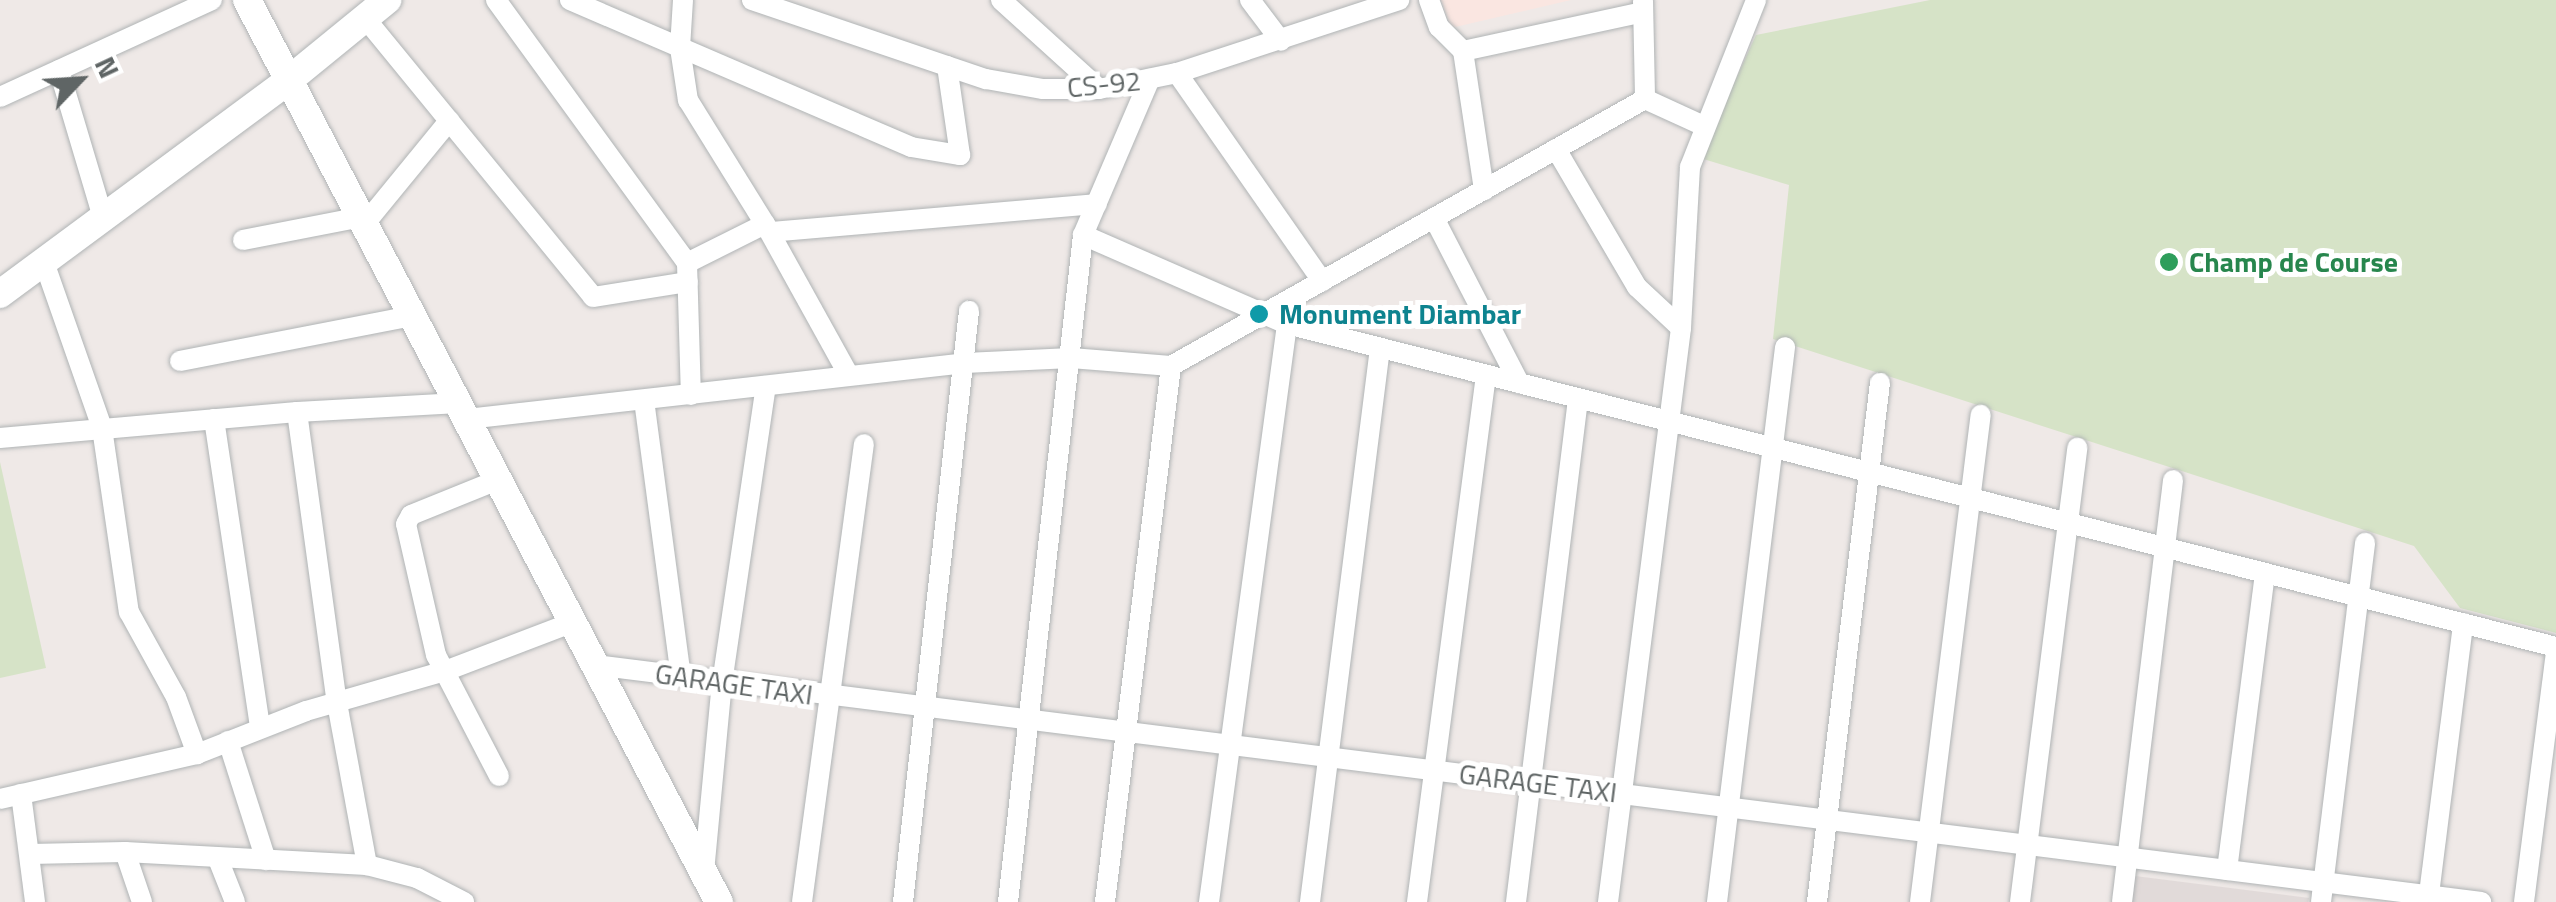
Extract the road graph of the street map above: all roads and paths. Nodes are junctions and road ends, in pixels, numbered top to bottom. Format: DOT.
graph roads {
  1 [pos="212,0"];
  2 [pos="247,0"];
  3 [pos="496,0"];
  4 [pos="570,0"];
  5 [pos="683,0"];
  6 [pos="752,0"];
  7 [pos="1001,0"];
  8 [pos="1250,0"];
  9 [pos="1399,0"];
  10 [pos="1430,0"];
  11 [pos="1756,0"];
  12 [pos="808,5"];
  13 [pos="1643,6"];
  14 [pos="376,9"];
  15 [pos="1281,41"];
  16 [pos="1455,45"];
  17 [pos="680,48"];
  18 [pos="947,66"];
  19 [pos="59,70"];
  20 [pos="1176,73"];
  21 [pos="290,80"];
  22 [pos="1150,80"];
  23 [pos="1099,89"];
  24 [pos="0,97"];
  25 [pos="1645,99"];
  26 [pos="448,120"];
  27 [pos="1704,126"];
  28 [pos="1556,148"];
  29 [pos="1484,190"];
  30 [pos="1096,204"];
  31 [pos="103,218"];
  32 [pos="1434,218"];
  33 [pos="362,220"];
  34 [pos="767,228"];
  35 [pos="1083,235"];
  36 [pos="244,240"];
  37 [pos="44,262"];
  38 [pos="688,272"];
  39 [pos="1322,280"];
  40 [pos="0,294"];
  41 [pos="969,311"];
  42 [pos="412,316"];
  43 [pos="1260,316"];
  44 [pos="1287,324"];
  45 [pos="1680,328"];
  46 [pos="1380,348"];
  47 [pos="1785,348"];
  48 [pos="1072,358"];
  49 [pos="180,361"];
  50 [pos="962,364"];
  51 [pos="1171,366"];
  52 [pos="848,374"];
  53 [pos="1486,375"];
  54 [pos="1519,383"];
  55 [pos="1880,383"];
  56 [pos="766,386"];
  57 [pos="691,395"];
  58 [pos="1578,398"];
  59 [pos="644,400"];
  60 [pos="463,411"];
  61 [pos="297,412"];
  62 [pos="1980,415"];
  63 [pos="214,420"];
  64 [pos="1668,422"];
  65 [pos="102,428"];
  66 [pos="0,438"];
  67 [pos="864,444"];
  68 [pos="1775,448"];
  69 [pos="2077,448"];
  70 [pos="1870,472"];
  71 [pos="500,480"];
  72 [pos="2174,480"];
  73 [pos="1970,497"];
  74 [pos="2068,523"];
  75 [pos="2366,543"];
  76 [pos="2165,547"];
  77 [pos="2265,573"];
  78 [pos="2358,596"];
  79 [pos="573,622"];
  80 [pos="2463,623"];
  81 [pos="2556,649"];
  82 [pos="595,664"];
  83 [pos="445,671"];
  84 [pos="681,676"];
  85 [pos="722,682"];
  86 [pos="830,696"];
  87 [pos="337,703"];
  88 [pos="924,709"];
  89 [pos="1031,722"];
  90 [pos="260,728"];
  91 [pos="1126,733"];
  92 [pos="228,741"];
  93 [pos="1228,746"];
  94 [pos="197,754"];
  95 [pos="1328,758"];
  96 [pos="1434,770"];
  97 [pos="499,776"];
  98 [pos="1531,782"];
  99 [pos="1622,794"];
  100 [pos="10,797"];
  101 [pos="1729,807"];
  102 [pos="1827,820"];
  103 [pos="1928,832"];
  104 [pos="2027,845"];
  105 [pos="124,852"];
  106 [pos="30,854"];
  107 [pos="218,858"];
  108 [pos="2127,858"];
  109 [pos="266,860"];
  110 [pos="367,865"];
  111 [pos="2226,870"];
  112 [pos="704,872"];
  113 [pos="2322,892"];
  114 [pos="2429,899"];
  115 [pos="35,902"];
  116 [pos="142,902"];
  117 [pos="236,902"];
  118 [pos="464,902"];
  119 [pos="719,902"];
  120 [pos="802,902"];
  121 [pos="903,902"];
  122 [pos="1008,902"];
  123 [pos="1105,902"];
  124 [pos="1209,902"];
  125 [pos="1310,902"];
  126 [pos="1417,902"];
  127 [pos="1516,902"];
  128 [pos="1608,902"];
  129 [pos="1718,902"];
  130 [pos="1817,902"];
  131 [pos="1920,902"];
  132 [pos="2020,902"];
  133 [pos="2122,902"];
  134 [pos="2482,902"];
  135 [pos="2524,902"];
  1 -- 19 [label="street"];
  2 -- 21 [label="street"];
  3 -- 38 [label="street"];
  4 -- 17 [label="street"];
  5 -- 17 [label="street"];
  6 -- 12 [label="street, CS-92"];
  7 -- 23 [label="street"];
  8 -- 15 [label="street"];
  9 -- 15 [label="street, CS-92"];
  10 -- 16 [label="street"];
  11 -- 27 [label="street"];
  12 -- 18 [label="street, CS-92"];
  13 -- 16 [label="street"];
  13 -- 25 [label="street"];
  14 -- 21 [label="street"];
  14 -- 26 [label="street"];
  15 -- 20 [label="street, CS-92"];
  16 -- 29 [label="street"];
  17 -- 18 [label="street"];
  17 -- 34 [label="street"];
  18 -- 23 [label="street, CS-92"];
  19 -- 24 [label="street"];
  19 -- 31 [label="street"];
  20 -- 22 [label="street, CS-92"];
  20 -- 39 [label="street"];
  21 -- 31 [label="street"];
  21 -- 33 [label="street"];
  22 -- 23 [label="street, CS-92"];
  22 -- 30 [label="street"];
  25 -- 27 [label="street"];
  25 -- 28 [label="street"];
  26 -- 33 [label="street"];
  26 -- 38 [label="street"];
  27 -- 45 [label="street"];
  28 -- 29 [label="street"];
  28 -- 45 [label="street"];
  29 -- 32 [label="street"];
  30 -- 34 [label="street"];
  30 -- 35 [label="street"];
  31 -- 37 [label="street"];
  32 -- 39 [label="street"];
  32 -- 54 [label="street"];
  33 -- 36 [label="street"];
  33 -- 42 [label="street"];
  34 -- 38 [label="street"];
  34 -- 52 [label="street"];
  35 -- 43 [label="street"];
  35 -- 48 [label="street"];
  37 -- 40 [label="street"];
  37 -- 65 [label="street"];
  38 -- 57 [label="street"];
  39 -- 43 [label="street"];
  41 -- 50 [label="street"];
  42 -- 49 [label="street"];
  42 -- 60 [label="street"];
  43 -- 44 [label="street"];
  43 -- 51 [label="street"];
  44 -- 46 [label="street"];
  44 -- 93 [label="street"];
  45 -- 64 [label="street"];
  46 -- 53 [label="street"];
  46 -- 95 [label="street"];
  47 -- 68 [label="street"];
  48 -- 50 [label="street"];
  48 -- 51 [label="street"];
  48 -- 89 [label="street"];
  50 -- 52 [label="street"];
  50 -- 88 [label="street"];
  51 -- 91 [label="street"];
  52 -- 56 [label="street"];
  53 -- 54 [label="street"];
  53 -- 96 [label="street"];
  54 -- 58 [label="street"];
  55 -- 70 [label="street"];
  56 -- 57 [label="street"];
  56 -- 85 [label="street"];
  57 -- 59 [label="street"];
  58 -- 64 [label="street"];
  58 -- 98 [label="street"];
  59 -- 60 [label="street"];
  59 -- 84 [label="street"];
  60 -- 61 [label="street"];
  60 -- 71 [label="street"];
  61 -- 63 [label="street"];
  61 -- 87 [label="street"];
  62 -- 73 [label="street"];
  63 -- 65 [label="street"];
  63 -- 90 [label="street"];
  64 -- 68 [label="street"];
  64 -- 99 [label="street"];
  65 -- 66 [label="street"];
  65 -- 94 [label="street"];
  67 -- 86 [label="street"];
  68 -- 70 [label="street"];
  68 -- 101 [label="street"];
  69 -- 74 [label="street"];
  70 -- 73 [label="street"];
  70 -- 102 [label="street"];
  71 -- 79 [label="street"];
  71 -- 83 [label="street"];
  72 -- 76 [label="street"];
  73 -- 74 [label="street"];
  73 -- 103 [label="street"];
  74 -- 76 [label="street"];
  74 -- 104 [label="street"];
  75 -- 78 [label="street"];
  76 -- 77 [label="street"];
  76 -- 108 [label="street"];
  77 -- 78 [label="street"];
  77 -- 111 [label="street"];
  78 -- 80 [label="street"];
  78 -- 113 [label="street"];
  79 -- 82 [label="street"];
  79 -- 83 [label="street"];
  80 -- 81 [label="street"];
  80 -- 114 [label="street"];
  81 -- 135 [label="street"];
  82 -- 84 [label="street, GARAGE TAXI"];
  82 -- 112 [label="street"];
  83 -- 87 [label="street"];
  83 -- 97 [label="street"];
  84 -- 85 [label="street, GARAGE TAXI"];
  85 -- 86 [label="street, GARAGE TAXI"];
  85 -- 112 [label="street"];
  86 -- 88 [label="street, GARAGE TAXI"];
  86 -- 120 [label="street"];
  87 -- 90 [label="street"];
  87 -- 110 [label="street"];
  88 -- 89 [label="street, GARAGE TAXI"];
  88 -- 121 [label="street"];
  89 -- 91 [label="street, GARAGE TAXI"];
  89 -- 122 [label="street"];
  90 -- 92 [label="street"];
  91 -- 93 [label="street, GARAGE TAXI"];
  91 -- 123 [label="street"];
  92 -- 94 [label="street"];
  92 -- 109 [label="street"];
  93 -- 95 [label="street, GARAGE TAXI"];
  93 -- 124 [label="street"];
  94 -- 100 [label="street"];
  95 -- 96 [label="street, GARAGE TAXI"];
  95 -- 125 [label="street"];
  96 -- 98 [label="street, GARAGE TAXI"];
  96 -- 126 [label="street"];
  98 -- 99 [label="street, GARAGE TAXI"];
  98 -- 127 [label="street"];
  99 -- 101 [label="street, GARAGE TAXI"];
  99 -- 128 [label="street"];
  100 -- 106 [label="street"];
  101 -- 102 [label="street, GARAGE TAXI"];
  101 -- 129 [label="street"];
  102 -- 103 [label="street, GARAGE TAXI"];
  102 -- 130 [label="street"];
  103 -- 104 [label="street, GARAGE TAXI"];
  103 -- 131 [label="street"];
  104 -- 108 [label="street, GARAGE TAXI"];
  104 -- 132 [label="street"];
  105 -- 106 [label="street"];
  105 -- 107 [label="street"];
  105 -- 116 [label="street"];
  106 -- 115 [label="street"];
  107 -- 109 [label="street"];
  107 -- 117 [label="street"];
  108 -- 111 [label="street, GARAGE TAXI"];
  108 -- 133 [label="street"];
  109 -- 110 [label="street"];
  110 -- 118 [label="street"];
  111 -- 113 [label="street, GARAGE TAXI"];
  112 -- 119 [label="street"];
  113 -- 114 [label="street, GARAGE TAXI"];
  114 -- 134 [label="street, GARAGE TAXI"];
}
